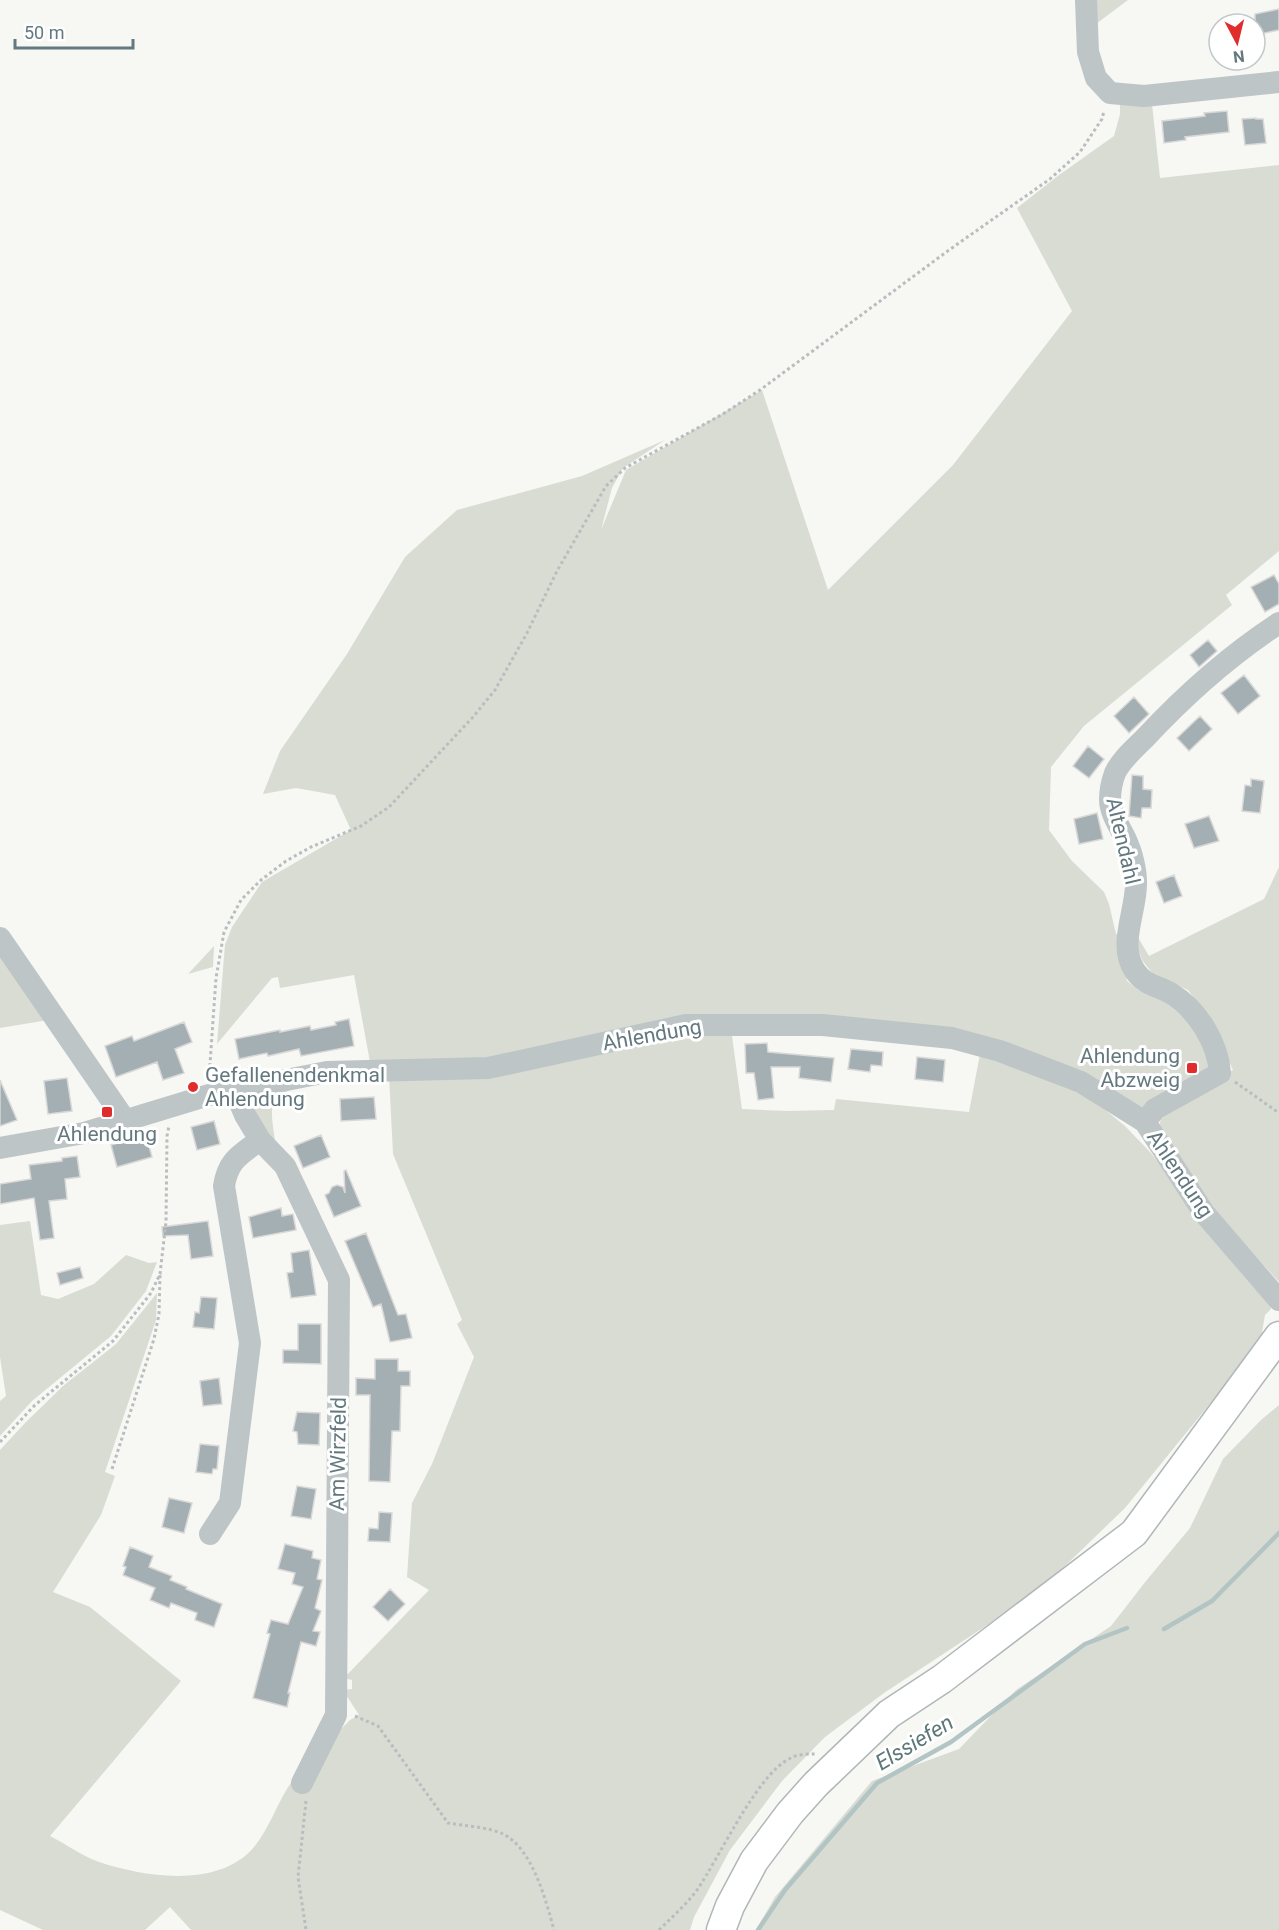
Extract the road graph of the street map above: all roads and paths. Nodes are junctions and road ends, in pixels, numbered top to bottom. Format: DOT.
graph roads {
  1 [pos="1086,0"];
  2 [pos="1279,82"];
  3 [pos="1110,93"];
  4 [pos="1279,623"];
  5 [pos="0,938"];
  6 [pos="1220,1074"];
  7 [pos="234,1089"];
  8 [pos="209,1095"];
  9 [pos="173,1107"];
  10 [pos="1279,1113"];
  11 [pos="125,1120"];
  12 [pos="1145,1122"];
  13 [pos="260,1140"];
  14 [pos="0,1148"];
  15 [pos="160,1274"];
  16 [pos="1279,1300"];
  17 [pos="1279,1336"];
  18 [pos="0,1442"];
  19 [pos="111,1469"];
  20 [pos="210,1534"];
  21 [pos="352,1714"];
  22 [pos="819,1754"];
  23 [pos="303,1781"];
  24 [pos="306,1930"];
  25 [pos="554,1930"];
  26 [pos="659,1930"];
  27 [pos="721,1930"];
  1 -- 3 [label="street"];
  2 -- 3 [label="street"];
  3 -- 8 [label="path"];
  4 -- 6 [label="street, Altendahl"];
  5 -- 11 [label="street"];
  6 -- 10 [label="path"];
  6 -- 12 [label="street"];
  7 -- 8 [label="street, Ahlendung"];
  7 -- 12 [label="street, Ahlendung"];
  7 -- 13 [label="street, Am Wirzfeld"];
  8 -- 9 [label="street, Ahlendung"];
  9 -- 11 [label="street, Ahlendung"];
  9 -- 15 [label="path"];
  11 -- 14 [label="street, Ahlendung"];
  12 -- 16 [label="street, Ahlendung"];
  13 -- 20 [label="street"];
  13 -- 23 [label="street, Am Wirzfeld"];
  15 -- 18 [label="path"];
  15 -- 19 [label="path"];
  17 -- 27 [label="main road"];
  21 -- 25 [label="path"];
  22 -- 26 [label="path"];
  23 -- 24 [label="path"];
}
